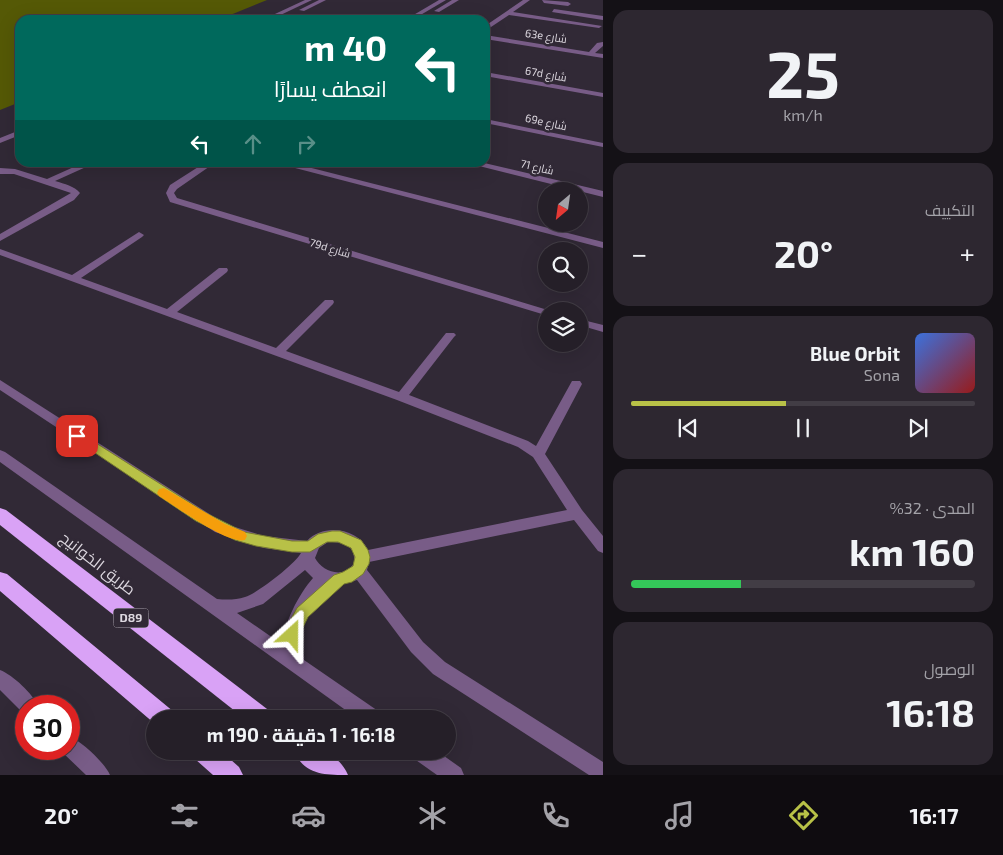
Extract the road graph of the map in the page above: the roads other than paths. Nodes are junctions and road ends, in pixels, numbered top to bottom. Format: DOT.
graph roads {
  1 [pos="309,0"];
  2 [pos="323,0"];
  3 [pos="443,0"];
  4 [pos="456,0"];
  5 [pos="527,0"];
  6 [pos="544,1"];
  7 [pos="574,5"];
  8 [pos="519,6"];
  9 [pos="528,7"];
  10 [pos="547,10"];
  11 [pos="509,13"];
  12 [pos="276,15"];
  13 [pos="291,15"];
  14 [pos="417,15"];
  15 [pos="430,15"];
  16 [pos="603,18"];
  17 [pos="490,26"];
  18 [pos="599,26"];
  19 [pos="490,38"];
  20 [pos="603,44"];
  21 [pos="590,54"];
  22 [pos="603,56"];
  23 [pos="490,75"];
  24 [pos="603,95"];
  25 [pos="490,122"];
  26 [pos="15,134"];
  27 [pos="0,141"];
  28 [pos="15,142"];
  29 [pos="603,145"];
  30 [pos="0,150"];
  31 [pos="490,160"];
  32 [pos="83,167"];
  33 [pos="86,167"];
  34 [pos="204,167"];
  35 [pos="294,167"];
  36 [pos="309,167"];
  37 [pos="487,167"];
  38 [pos="305,170"];
  39 [pos="0,171"];
  40 [pos="47,182"];
  41 [pos="58,185"];
  42 [pos="603,186"];
  43 [pos="603,194"];
  44 [pos="139,235"];
  45 [pos="0,238"];
  46 [pos="603,245"];
  47 [pos="0,252"];
  48 [pos="223,270"];
  49 [pos="74,278"];
  50 [pos="329,302"];
  51 [pos="538,310"];
  52 [pos="169,313"];
  53 [pos="588,325"];
  54 [pos="603,329"];
  55 [pos="450,335"];
  56 [pos="278,352"];
  57 [pos="0,384"];
  58 [pos="576,384"];
  59 [pos="401,397"];
  60 [pos="538,454"];
  61 [pos="0,455"];
  62 [pos="577,514"];
  63 [pos="0,515"];
  64 [pos="603,547"];
  65 [pos="309,552"];
  66 [pos="360,564"];
  67 [pos="331,578"];
  68 [pos="0,580"];
  69 [pos="217,606"];
  70 [pos="297,664"];
  71 [pos="0,678"];
  72 [pos="18,695"];
  73 [pos="155,710"];
  74 [pos="251,710"];
  75 [pos="361,710"];
  76 [pos="80,756"];
  77 [pos="214,760"];
  78 [pos="317,760"];
  79 [pos="433,760"];
  80 [pos="603,773"];
  81 [pos="100,775"];
  82 [pos="231,775"];
  83 [pos="336,775"];
  84 [pos="454,775"];
  1 -- 12 [label="street"];
  2 -- 13 [label="street"];
  3 -- 14 [label="street"];
  4 -- 15 [label="street"];
  5 -- 8 [label="street"];
  6 -- 7 [label="street"];
  8 -- 9 [label="street"];
  8 -- 11 [label="street"];
  10 -- 16 [label="street"];
  11 -- 17 [label="street"];
  11 -- 18 [label="street"];
  19 -- 21 [label="street, 63e شارع"];
  20 -- 21 [label="street"];
  21 -- 22 [label="street, 63e شارع"];
  23 -- 24 [label="street, 67d شارع"];
  25 -- 29 [label="street, 69e شارع"];
  26 -- 27 [label="street"];
  28 -- 30 [label="street"];
  31 -- 42 [label="street, شارع 71"];
  32 -- 40 [label="street"];
  33 -- 41 [label="street"];
  34 -- 51 [label="street, 79d شارع"];
  35 -- 38 [label="street"];
  36 -- 38 [label="street"];
  37 -- 43 [label="street, شارع 71"];
  38 -- 46 [label="street"];
  39 -- 40 [label="street"];
  40 -- 41 [label="street"];
  41 -- 45 [label="street"];
  44 -- 49 [label="street"];
  47 -- 49 [label="street"];
  48 -- 52 [label="street"];
  49 -- 52 [label="street"];
  50 -- 56 [label="street"];
  52 -- 56 [label="street"];
  53 -- 54 [label="street"];
  55 -- 59 [label="street"];
  56 -- 59 [label="street"];
  57 -- 65 [label="street"];
  58 -- 60 [label="street"];
  59 -- 60 [label="street"];
  60 -- 62 [label="street"];
  61 -- 69 [label="street"];
  62 -- 64 [label="street"];
  62 -- 66 [label="street"];
  63 -- 74 [label="highway, طريق الخوانيج / D89"];
  65 -- 66 [label="street"];
  65 -- 67 [label="street"];
  65 -- 69 [label="street"];
  66 -- 67 [label="street"];
  66 -- 80 [label="street"];
  67 -- 70 [label="street"];
  68 -- 73 [label="highway"];
  69 -- 70 [label="street"];
  70 -- 75 [label="street"];
  71 -- 72 [label="street"];
  76 -- 81 [label="street"];
  77 -- 82 [label="highway"];
  78 -- 83 [label="highway"];
  79 -- 84 [label="street"];
}
